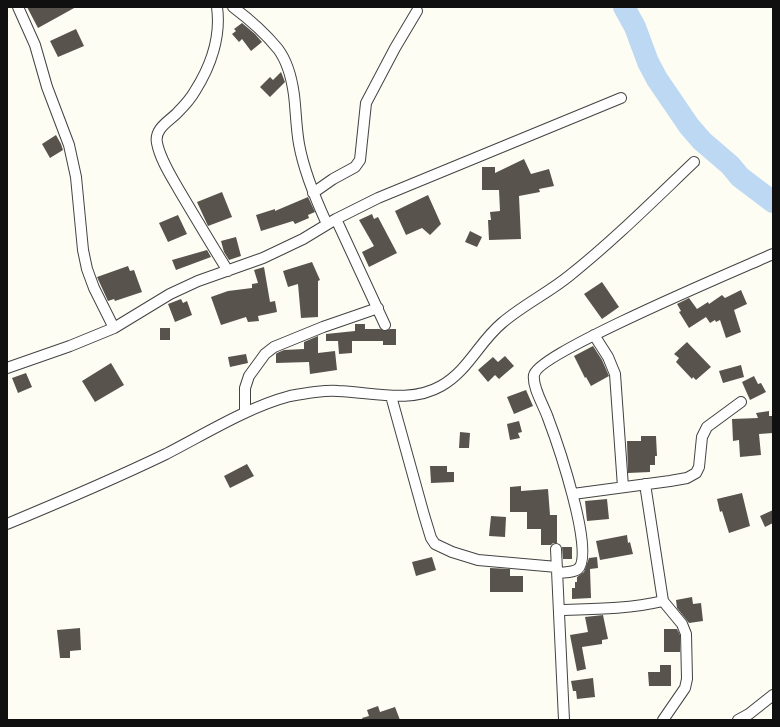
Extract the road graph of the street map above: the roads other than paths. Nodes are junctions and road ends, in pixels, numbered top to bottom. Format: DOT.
graph roads {
  1 [pos="18,7"];
  2 [pos="217,7"];
  3 [pos="233,7"];
  4 [pos="417,11"];
  5 [pos="622,98"];
  6 [pos="694,162"];
  7 [pos="313,193"];
  8 [pos="336,219"];
  9 [pos="327,224"];
  10 [pos="773,254"];
  11 [pos="228,271"];
  12 [pos="378,308"];
  13 [pos="385,325"];
  14 [pos="114,328"];
  15 [pos="594,335"];
  16 [pos="7,368"];
  17 [pos="391,396"];
  18 [pos="741,402"];
  19 [pos="245,413"];
  20 [pos="645,484"];
  21 [pos="623,487"];
  22 [pos="573,494"];
  23 [pos="7,524"];
  24 [pos="556,548"];
  25 [pos="557,570"];
  26 [pos="663,601"];
  27 [pos="559,610"];
  28 [pos="773,695"];
  29 [pos="564,720"];
  30 [pos="663,720"];
  31 [pos="738,720"];
  1 -- 14 [label="street"];
  2 -- 11 [label="street"];
  3 -- 7 [label="street"];
  4 -- 7 [label="street"];
  5 -- 8 [label="street"];
  6 -- 17 [label="street"];
  7 -- 9 [label="street"];
  8 -- 9 [label="street"];
  8 -- 12 [label="street"];
  9 -- 11 [label="street"];
  10 -- 15 [label="street"];
  11 -- 14 [label="street"];
  12 -- 13 [label="street"];
  12 -- 19 [label="street"];
  14 -- 16 [label="street"];
  15 -- 21 [label="street"];
  15 -- 22 [label="street"];
  17 -- 19 [label="street"];
  17 -- 25 [label="street"];
  18 -- 20 [label="street"];
  19 -- 23 [label="street"];
  20 -- 21 [label="street"];
  20 -- 26 [label="street"];
  21 -- 22 [label="street"];
  22 -- 25 [label="street"];
  24 -- 25 [label="street"];
  25 -- 27 [label="street"];
  26 -- 27 [label="street"];
  26 -- 30 [label="street"];
  27 -- 29 [label="street"];
  28 -- 31 [label="street"];
}
